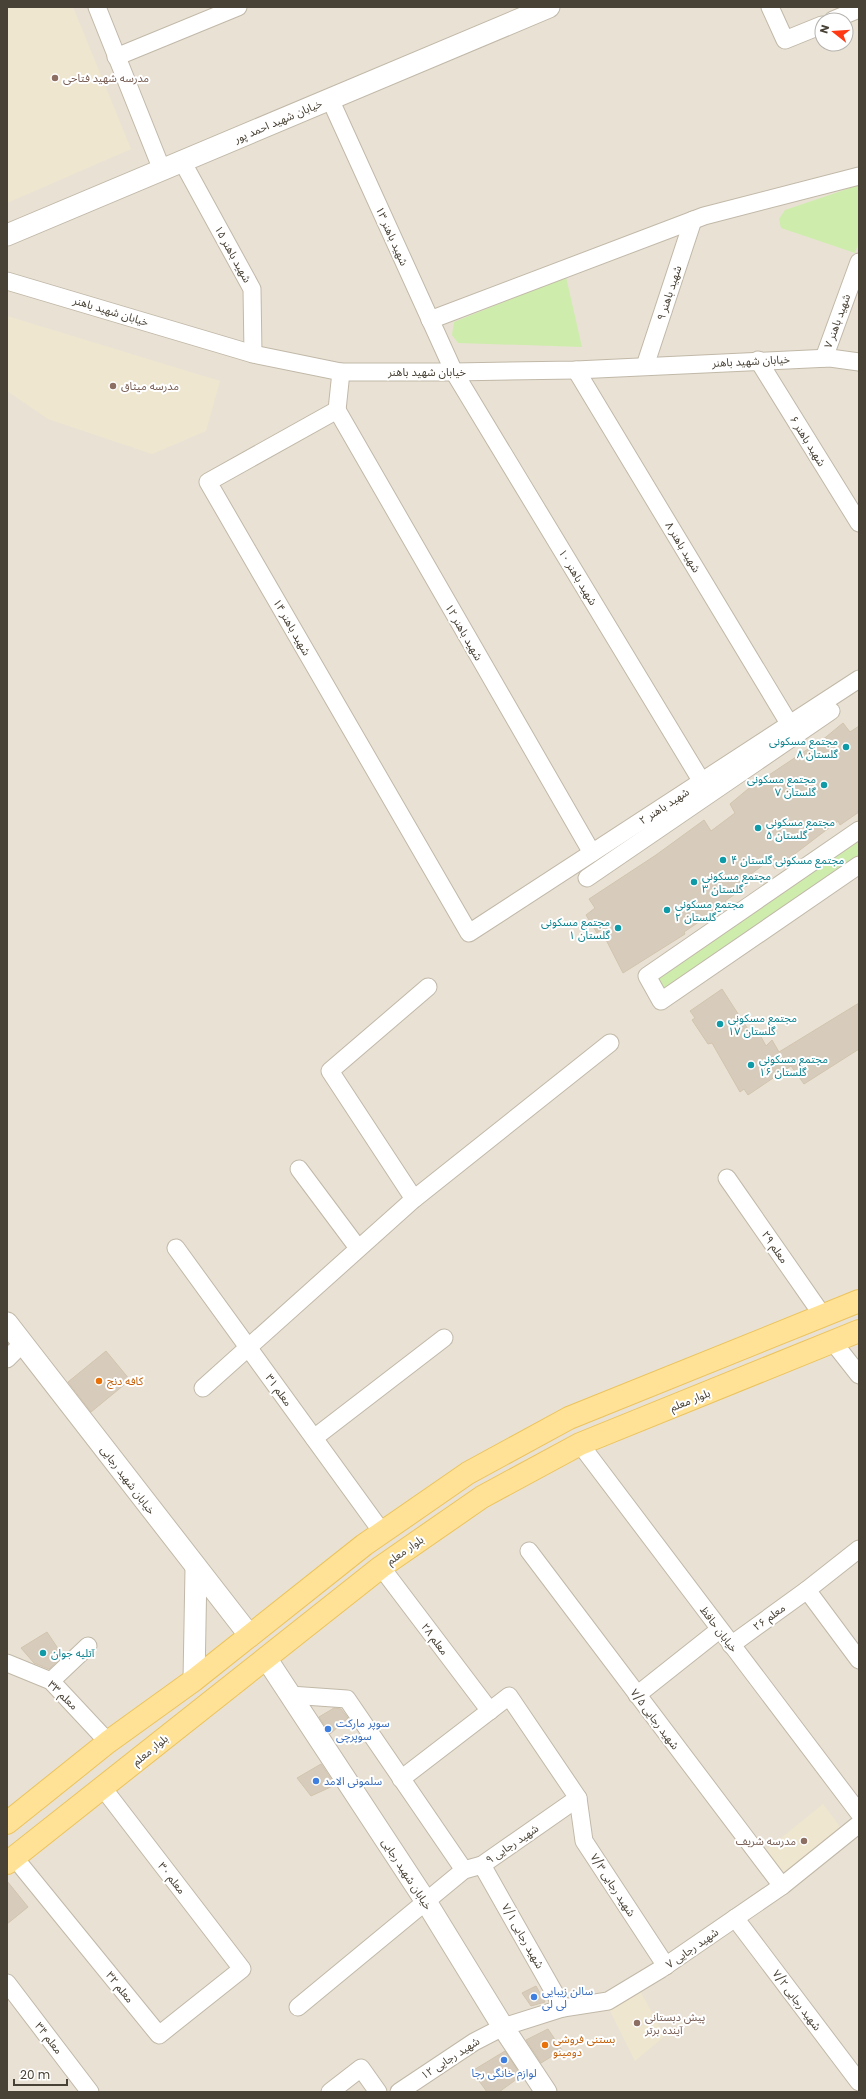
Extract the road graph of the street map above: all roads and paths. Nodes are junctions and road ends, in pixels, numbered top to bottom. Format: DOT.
graph roads {
  1 [pos="96,7"];
  2 [pos="238,7"];
  3 [pos="549,7"];
  4 [pos="770,7"];
  5 [pos="814,28"];
  6 [pos="116,57"];
  7 [pos="330,99"];
  8 [pos="182,161"];
  9 [pos="162,170"];
  10 [pos="859,176"];
  11 [pos="693,220"];
  12 [pos="7,235"];
  13 [pos="859,262"];
  14 [pos="7,281"];
  15 [pos="430,320"];
  16 [pos="254,354"];
  17 [pos="824,358"];
  18 [pos="758,360"];
  19 [pos="859,362"];
  20 [pos="645,366"];
  21 [pos="576,370"];
  22 [pos="341,372"];
  23 [pos="454,372"];
  24 [pos="337,410"];
  25 [pos="859,523"];
  26 [pos="859,679"];
  27 [pos="859,692"];
  28 [pos="790,725"];
  29 [pos="702,782"];
  30 [pos="859,830"];
  31 [pos="592,853"];
  32 [pos="859,865"];
  33 [pos="587,878"];
  34 [pos="469,933"];
  35 [pos="428,987"];
  36 [pos="610,1042"];
  37 [pos="299,1169"];
  38 [pos="727,1178"];
  39 [pos="414,1199"];
  40 [pos="176,1248"];
  41 [pos="358,1248"];
  42 [pos="859,1301"];
  43 [pos="823,1316"];
  44 [pos="7,1323"];
  45 [pos="859,1331"];
  46 [pos="444,1338"];
  47 [pos="833,1342"];
  48 [pos="23,1344"];
  49 [pos="248,1348"];
  50 [pos="7,1359"];
  51 [pos="859,1375"];
  52 [pos="203,1388"];
  53 [pos="314,1438"];
  54 [pos="580,1444"];
  55 [pos="382,1532"];
  56 [pos="859,1549"];
  57 [pos="529,1551"];
  58 [pos="381,1567"];
  59 [pos="196,1569"];
  60 [pos="807,1590"];
  61 [pos="720,1630"];
  62 [pos="250,1636"];
  63 [pos="731,1645"];
  64 [pos="88,1646"];
  65 [pos="266,1658"];
  66 [pos="859,1660"];
  67 [pos="7,1663"];
  68 [pos="194,1680"];
  69 [pos="51,1681"];
  70 [pos="290,1695"];
  71 [pos="637,1695"];
  72 [pos="490,1711"];
  73 [pos="108,1742"];
  74 [pos="401,1779"];
  75 [pos="103,1788"];
  76 [pos="578,1798"];
  77 [pos="859,1813"];
  78 [pos="7,1823"];
  79 [pos="859,1824"];
  80 [pos="11,1860"];
  81 [pos="482,1865"];
  82 [pos="464,1870"];
  83 [pos="782,1886"];
  84 [pos="425,1900"];
  85 [pos="735,1918"];
  86 [pos="666,1966"];
  87 [pos="242,1969"];
  88 [pos="7,1984"];
  89 [pos="298,2007"];
  90 [pos="563,2008"];
  91 [pos="503,2027"];
  92 [pos="859,2082"];
  93 [pos="90,2092"];
  94 [pos="330,2092"];
  95 [pos="378,2092"];
  96 [pos="399,2092"];
  97 [pos="546,2092"];
  1 -- 6 [label="street"];
  2 -- 6 [label="street"];
  3 -- 7 [label="street, خیابان شهید احمد پور"];
  4 -- 5 [label="street"];
  6 -- 9 [label="street"];
  7 -- 8 [label="street, خیابان شهید احمد پور"];
  7 -- 15 [label="street, شهید باهنر ۱۳"];
  8 -- 9 [label="street, خیابان شهید احمد پور"];
  8 -- 16 [label="street, شهید باهنر ۱۵"];
  9 -- 12 [label="street, خیابان شهید احمد پور"];
  10 -- 11 [label="street"];
  11 -- 15 [label="street"];
  11 -- 20 [label="street, شهید باهنر ۹"];
  13 -- 17 [label="street, شهید باهنر ۷"];
  14 -- 16 [label="street, خیابان شهید باهنر"];
  15 -- 23 [label="street, شهید باهنر ۱۳"];
  16 -- 22 [label="street, خیابان شهید باهنر"];
  17 -- 18 [label="street, خیابان شهید باهنر"];
  17 -- 19 [label="street, خیابان شهید باهنر"];
  18 -- 20 [label="street, خیابان شهید باهنر"];
  18 -- 25 [label="street, شهید باهنر ۶"];
  20 -- 21 [label="street, خیابان شهید باهنر"];
  21 -- 23 [label="street, خیابان شهید باهنر"];
  21 -- 28 [label="street, شهید باهنر ۸"];
  22 -- 23 [label="street, خیابان شهید باهنر"];
  22 -- 24 [label="street"];
  23 -- 29 [label="street, شهید باهنر ۱۰"];
  24 -- 31 [label="street, شهید باهنر ۱۲"];
  24 -- 34 [label="street, شهید باهنر ۱۴"];
  26 -- 28 [label="street, شهید باهنر ۲"];
  27 -- 33 [label="street"];
  28 -- 29 [label="street, شهید باهنر ۲"];
  29 -- 31 [label="street, شهید باهنر ۲"];
  30 -- 32 [label="street"];
  31 -- 34 [label="street, شهید باهنر ۲"];
  35 -- 39 [label="street"];
  36 -- 39 [label="street"];
  37 -- 41 [label="street"];
  38 -- 43 [label="street, معلم ۲۹"];
  39 -- 41 [label="street"];
  40 -- 49 [label="street, معلم ۳۱"];
  41 -- 49 [label="street"];
  42 -- 43 [label="main road"];
  43 -- 55 [label="main road"];
  44 -- 48 [label="street, خیابان شهید رجایی"];
  45 -- 47 [label="main road, بلوار معلم"];
  46 -- 53 [label="street"];
  47 -- 51 [label="street"];
  47 -- 54 [label="main road, بلوار معلم"];
  48 -- 50 [label="street"];
  48 -- 59 [label="street, خیابان شهید رجایی"];
  49 -- 52 [label="street"];
  49 -- 53 [label="street, معلم ۳۱"];
  53 -- 55 [label="street, معلم ۳۱"];
  54 -- 58 [label="main road, بلوار معلم"];
  54 -- 61 [label="street, خیابان حافظ"];
  55 -- 62 [label="main road"];
  56 -- 60 [label="street, معلم ۲۶"];
  57 -- 71 [label="street, شهید رجایی ۷/۵"];
  58 -- 65 [label="main road, بلوار معلم"];
  58 -- 72 [label="street, معلم ۲۸"];
  59 -- 62 [label="street, خیابان شهید رجایی"];
  59 -- 68 [label="street"];
  60 -- 63 [label="street, معلم ۲۶"];
  60 -- 66 [label="street"];
  61 -- 63 [label="street, خیابان حافظ"];
  61 -- 71 [label="street"];
  62 -- 65 [label="main road"];
  62 -- 68 [label="main road"];
  63 -- 77 [label="street, خیابان حافظ"];
  64 -- 69 [label="street"];
  65 -- 70 [label="street, خیابان شهید رجایی"];
  65 -- 75 [label="main road, بلوار معلم"];
  67 -- 69 [label="street, معلم ۳۳"];
  68 -- 73 [label="main road"];
  69 -- 73 [label="street, معلم ۳۳"];
  70 -- 74 [label="street"];
  70 -- 84 [label="street, خیابان شهید رجایی"];
  71 -- 83 [label="street, شهید رجایی ۷/۵"];
  72 -- 74 [label="street"];
  72 -- 76 [label="street"];
  73 -- 78 [label="main road"];
  74 -- 82 [label="street"];
  75 -- 80 [label="main road, بلوار معلم"];
  75 -- 87 [label="street, معلم ۳۰"];
  76 -- 81 [label="street, شهید رجایی ۹"];
  76 -- 86 [label="street, شهید رجایی ۷/۳"];
  79 -- 83 [label="street, شهید رجایی ۷"];
  80 -- 87 [label="street, معلم ۳۲"];
  81 -- 82 [label="street, شهید رجایی ۹"];
  81 -- 90 [label="street, شهید رجایی ۷/۱"];
  82 -- 84 [label="street, شهید رجایی ۹"];
  83 -- 85 [label="street, شهید رجایی ۷"];
  84 -- 89 [label="street, شهید رجایی ۹"];
  84 -- 91 [label="street, خیابان شهید رجایی"];
  85 -- 86 [label="street, شهید رجایی ۷"];
  85 -- 92 [label="street, شهید رجایی ۷/۲"];
  86 -- 90 [label="street, شهید رجایی ۷"];
  88 -- 93 [label="street, معلم ۳۴"];
  90 -- 91 [label="street, شهید رجایی ۷"];
  91 -- 96 [label="street, شهید رجایی ۱۲"];
  91 -- 97 [label="street, خیابان شهید رجایی"];
  94 -- 95 [label="street"];
}
